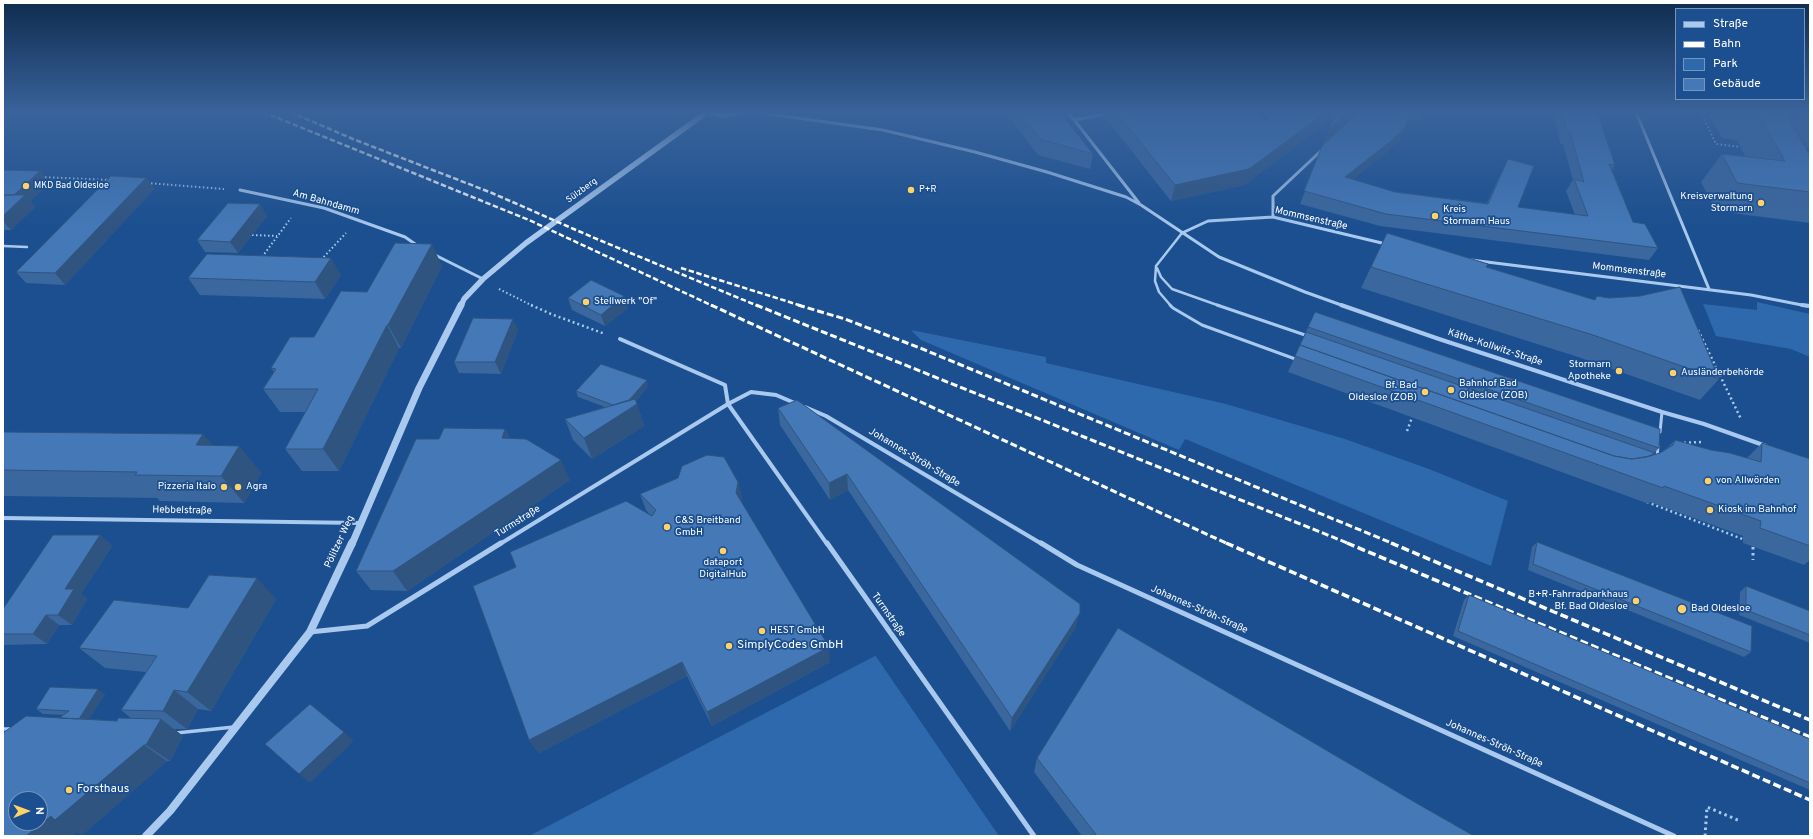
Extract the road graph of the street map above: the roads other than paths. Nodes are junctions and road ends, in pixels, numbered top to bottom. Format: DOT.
graph roads {
  1 [pos="654,151"];
  2 [pos="972,151"];
  3 [pos="1099,151"];
  4 [pos="1320,151"];
  5 [pos="1652,151"];
  6 [pos="240,190"];
  7 [pos="1141,205"];
  8 [pos="1274,217"];
  9 [pos="1182,233"];
  10 [pos="526,243"];
  11 [pos="3,246"];
  12 [pos="1393,246"];
  13 [pos="27,247"];
  14 [pos="421,248"];
  15 [pos="433,255"];
  16 [pos="1469,260"];
  17 [pos="1156,266"];
  18 [pos="483,279"];
  19 [pos="1708,289"];
  20 [pos="1810,306"];
  21 [pos="1310,336"];
  22 [pos="620,339"];
  23 [pos="1300,361"];
  24 [pos="728,404"];
  25 [pos="1662,412"];
  26 [pos="1660,435"];
  27 [pos="1659,442"];
  28 [pos="1771,447"];
  29 [pos="1649,455"];
  30 [pos="1657,458"];
  31 [pos="1650,462"];
  32 [pos="3,518"];
  33 [pos="362,523"];
  34 [pos="310,632"];
  35 [pos="236,727"];
  36 [pos="3,729"];
  37 [pos="19,729"];
  38 [pos="168,733"];
  39 [pos="146,836"];
  40 [pos="1034,836"];
  41 [pos="1674,836"];
  1 -- 10 [label="street, Sülzberg"];
  2 -- 7 [label="street"];
  3 -- 7 [label="street"];
  4 -- 8 [label="street"];
  5 -- 19 [label="street"];
  6 -- 14 [label="street, Am Bahndamm"];
  7 -- 9 [label="street"];
  8 -- 9 [label="street, Mommsenstraße"];
  8 -- 12 [label="street, Mommsenstraße"];
  9 -- 17 [label="lane"];
  9 -- 25 [label="street, Käthe-Kollwitz-Straße"];
  10 -- 18 [label="street, Pölitzer Weg"];
  11 -- 13 [label="lane"];
  15 -- 18 [label="street"];
  16 -- 19 [label="street, Mommsenstraße"];
  17 -- 21 [label="lane"];
  17 -- 23 [label="lane"];
  18 -- 33 [label="street, Pölitzer Weg"];
  19 -- 20 [label="street, Mommsenstraße"];
  22 -- 24 [label="street, Turmstraße"];
  24 -- 34 [label="street, Turmstraße"];
  24 -- 40 [label="street, Turmstraße"];
  24 -- 41 [label="street, Johannes-Ströh-Straße"];
  25 -- 26 [label="lane"];
  25 -- 28 [label="street, Käthe-Kollwitz-Straße"];
  27 -- 30 [label="lane"];
  29 -- 30 [label="lane"];
  30 -- 31 [label="lane"];
  32 -- 33 [label="street, Hebbelstraße"];
  33 -- 34 [label="street, Pölitzer Weg"];
  34 -- 35 [label="street, Pölitzer Weg"];
  35 -- 38 [label="lane"];
  35 -- 39 [label="street, Pölitzer Weg"];
  36 -- 37 [label="lane"];
}
